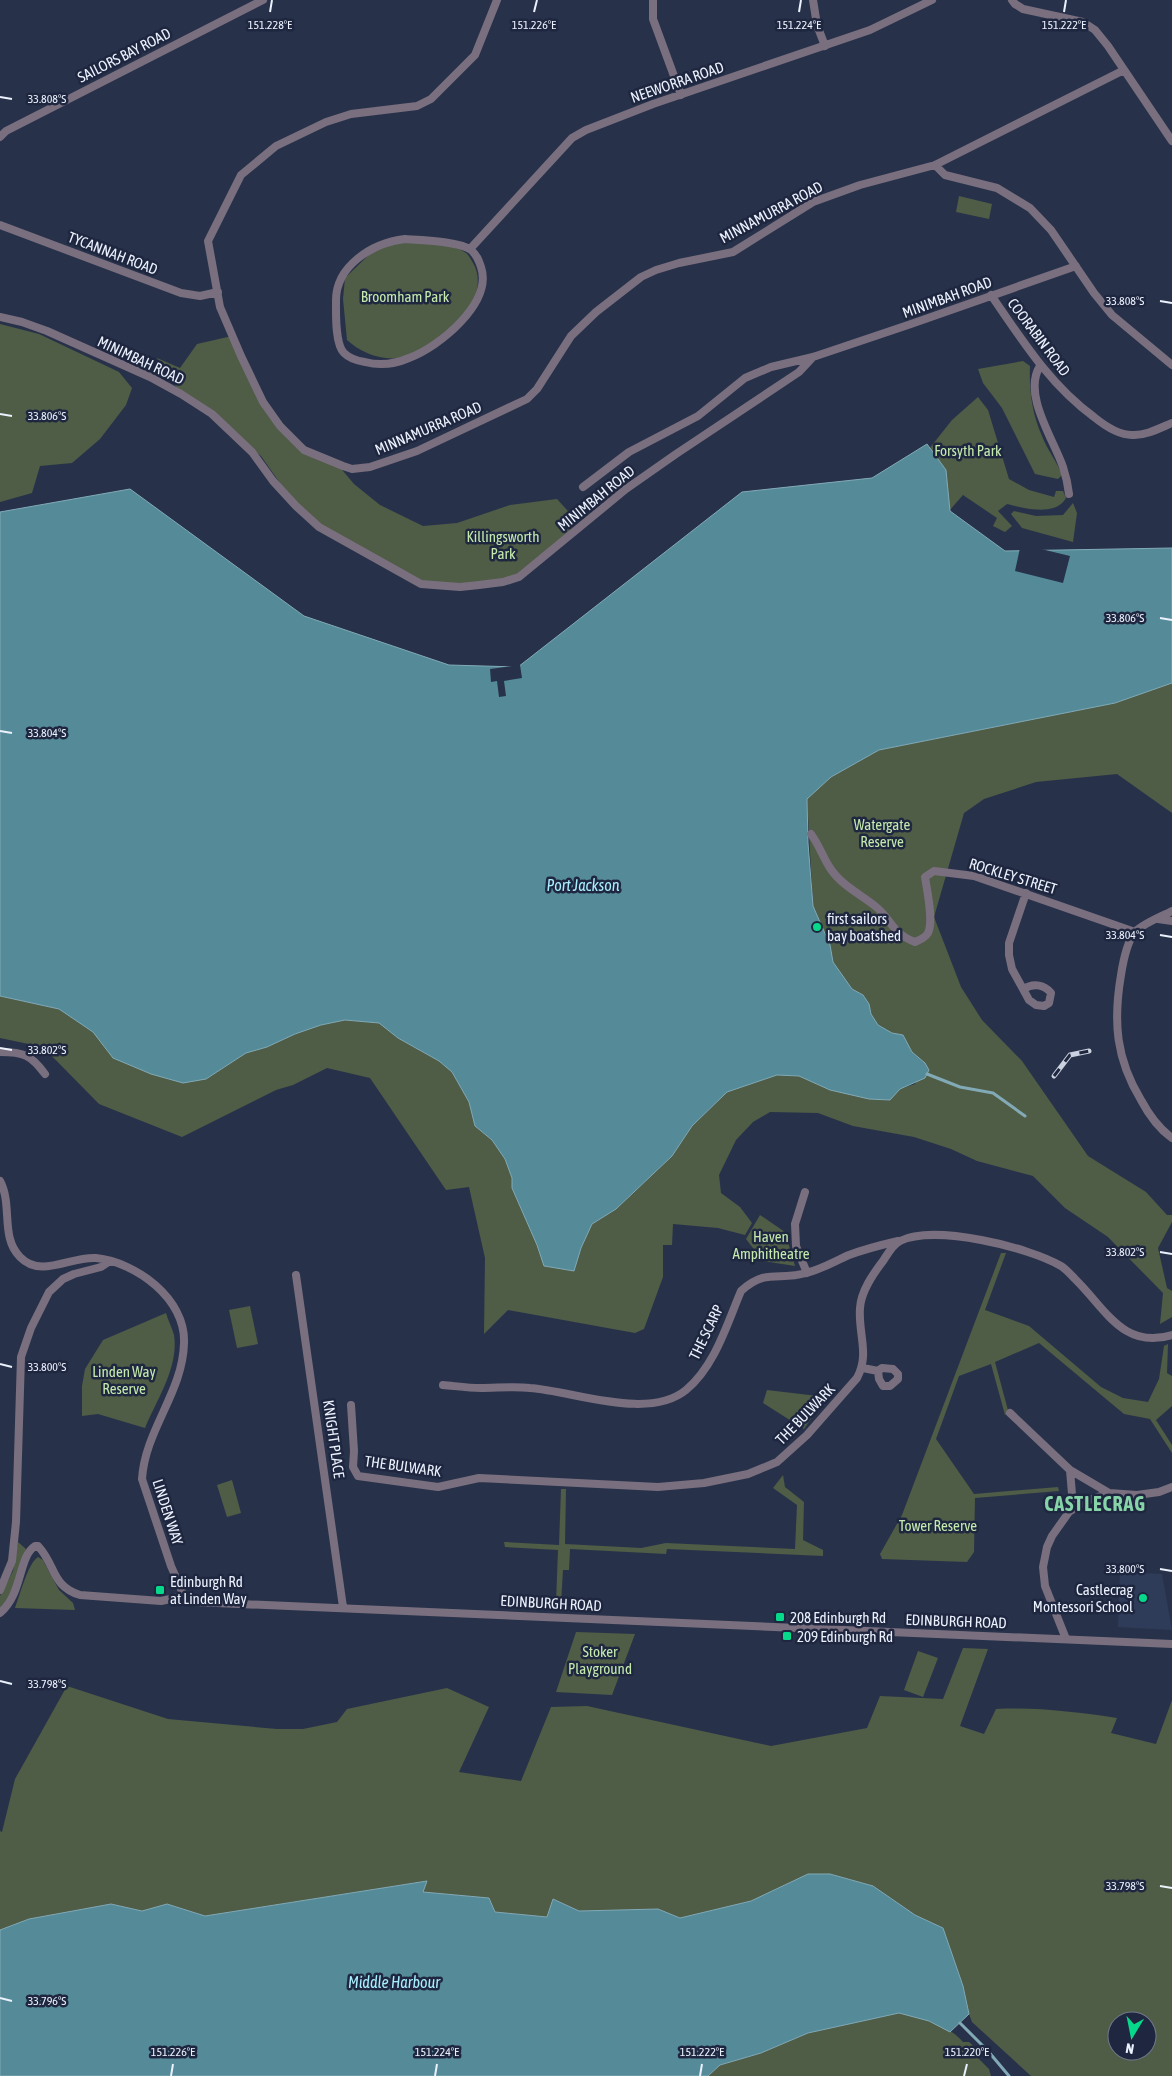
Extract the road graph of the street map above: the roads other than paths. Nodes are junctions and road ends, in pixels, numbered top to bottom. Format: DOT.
graph roads {
  1 [pos="263,0"];
  2 [pos="497,0"];
  3 [pos="654,0"];
  4 [pos="813,0"];
  5 [pos="932,0"];
  6 [pos="1012,0"];
  7 [pos="825,46"];
  8 [pos="1124,70"];
  9 [pos="681,95"];
  10 [pos="2,131"];
  11 [pos="1172,141"];
  12 [pos="935,165"];
  13 [pos="0,225"];
  14 [pos="470,249"];
  15 [pos="1076,266"];
  16 [pos="218,292"];
  17 [pos="991,295"];
  18 [pos="0,317"];
  19 [pos="812,357"];
  20 [pos="1172,365"];
  21 [pos="1040,366"];
  22 [pos="1172,423"];
  23 [pos="583,487"];
  24 [pos="1069,494"];
  25 [pos="811,834"];
  26 [pos="1026,893"];
  27 [pos="1172,912"];
  28 [pos="1156,918"];
  29 [pos="1172,920"];
  30 [pos="1135,932"];
  31 [pos="1024,989"];
  32 [pos="0,1052"];
  33 [pos="45,1074"];
  34 [pos="1172,1138"];
  35 [pos="0,1181"];
  36 [pos="806,1192"];
  37 [pos="898,1241"];
  38 [pos="110,1261"];
  39 [pos="807,1273"];
  40 [pos="296,1275"];
  41 [pos="1172,1336"];
  42 [pos="863,1368"];
  43 [pos="878,1371"];
  44 [pos="443,1385"];
  45 [pos="351,1405"];
  46 [pos="1010,1413"];
  47 [pos="1070,1470"];
  48 [pos="1172,1487"];
  49 [pos="1109,1493"];
  50 [pos="1069,1512"];
  51 [pos="0,1590"];
  52 [pos="184,1596"];
  53 [pos="343,1607"];
  54 [pos="0,1613"];
  55 [pos="1066,1639"];
  56 [pos="1172,1644"];
  1 -- 10 [label="street, SAILORS BAY ROAD"];
  2 -- 16 [label="street, MINNAMURRA ROAD"];
  3 -- 9 [label="street"];
  4 -- 7 [label="street"];
  5 -- 7 [label="street, NEEWORRA ROAD"];
  6 -- 8 [label="street"];
  7 -- 9 [label="street, NEEWORRA ROAD"];
  8 -- 11 [label="street"];
  8 -- 12 [label="street, MINNAMURRA ROAD"];
  9 -- 14 [label="street, NEEWORRA ROAD"];
  12 -- 15 [label="street"];
  12 -- 16 [label="street, MINNAMURRA ROAD"];
  13 -- 16 [label="street, TYCANNAH ROAD"];
  14 -- 14 [label="street"];
  15 -- 17 [label="street, MINIMBAH ROAD"];
  15 -- 20 [label="street"];
  17 -- 19 [label="street, MINIMBAH ROAD"];
  17 -- 21 [label="street, COORABIN ROAD"];
  18 -- 19 [label="street, MINIMBAH ROAD"];
  19 -- 23 [label="street"];
  21 -- 22 [label="street, COORABIN ROAD"];
  21 -- 24 [label="street"];
  25 -- 26 [label="street, ROCKLEY STREET"];
  26 -- 30 [label="street, ROCKLEY STREET"];
  26 -- 31 [label="street"];
  27 -- 28 [label="street"];
  28 -- 29 [label="street"];
  28 -- 30 [label="street"];
  30 -- 34 [label="street"];
  32 -- 33 [label="street"];
  35 -- 38 [label="street, LINDEN WAY"];
  36 -- 39 [label="street"];
  37 -- 39 [label="street, THE SCARP"];
  37 -- 41 [label="street"];
  37 -- 42 [label="street"];
  38 -- 51 [label="street"];
  38 -- 52 [label="street, LINDEN WAY"];
  39 -- 44 [label="street, THE SCARP"];
  40 -- 53 [label="street, KNIGHT PLACE"];
  42 -- 43 [label="street"];
  42 -- 45 [label="street, THE BULWARK"];
  46 -- 47 [label="street"];
  47 -- 49 [label="street"];
  47 -- 50 [label="street"];
  48 -- 49 [label="street"];
  49 -- 50 [label="street"];
  50 -- 55 [label="street"];
  52 -- 53 [label="street, EDINBURGH ROAD"];
  52 -- 54 [label="street, EDINBURGH ROAD"];
  53 -- 55 [label="street, EDINBURGH ROAD"];
  55 -- 56 [label="street, EDINBURGH ROAD"];
}
